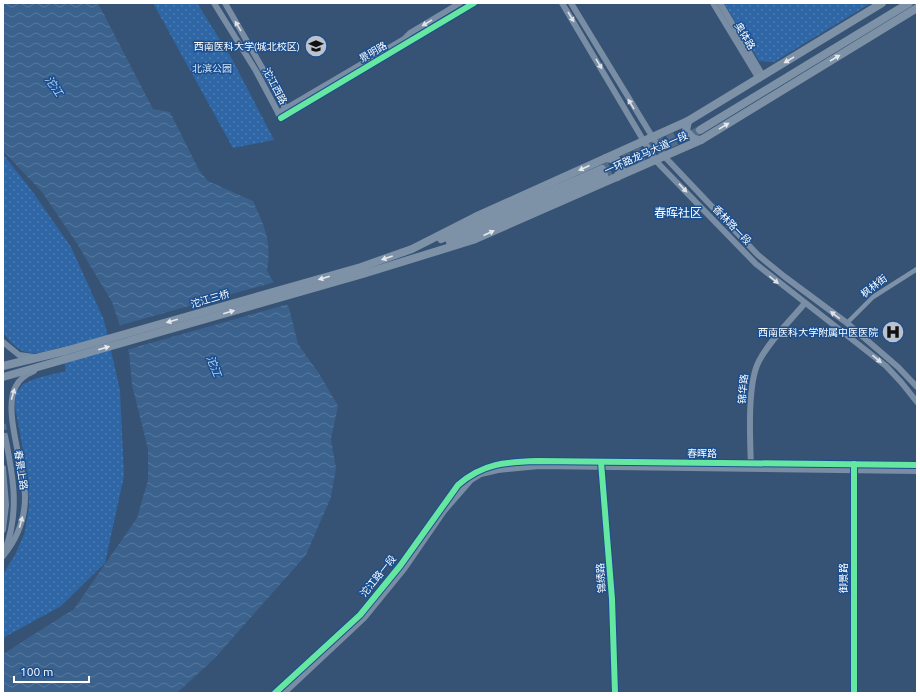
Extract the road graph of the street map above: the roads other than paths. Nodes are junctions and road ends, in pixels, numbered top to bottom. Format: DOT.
graph roads {
  1 [pos="214,3"];
  2 [pos="225,3"];
  3 [pos="460,3"];
  4 [pos="474,3"];
  5 [pos="562,3"];
  6 [pos="571,3"];
  7 [pos="713,3"];
  8 [pos="720,3"];
  9 [pos="882,3"];
  10 [pos="899,3"];
  11 [pos="910,3"];
  12 [pos="917,8"];
  13 [pos="917,12"];
  14 [pos="901,18"];
  15 [pos="761,77"];
  16 [pos="287,111"];
  17 [pos="279,115"];
  18 [pos="688,120"];
  19 [pos="648,139"];
  20 [pos="701,140"];
  21 [pos="664,156"];
  22 [pos="606,158"];
  23 [pos="656,160"];
  24 [pos="603,172"];
  25 [pos="617,177"];
  26 [pos="412,254"];
  27 [pos="917,269"];
  28 [pos="362,271"];
  29 [pos="806,304"];
  30 [pos="847,323"];
  31 [pos="3,342"];
  32 [pos="66,355"];
  33 [pos="3,366"];
  34 [pos="3,377"];
  35 [pos="917,387"];
  36 [pos="917,402"];
  37 [pos="5,436"];
  38 [pos="601,465"];
  39 [pos="917,465"];
  40 [pos="752,467"];
  41 [pos="854,467"];
  42 [pos="3,468"];
  43 [pos="488,469"];
  44 [pos="917,471"];
  45 [pos="3,530"];
  46 [pos="3,555"];
  47 [pos="276,693"];
  48 [pos="284,693"];
  49 [pos="615,693"];
  50 [pos="854,693"];
  1 -- 17 [label="street, 沱江西路"];
  16 -- 2 [label="street, 沱江西路, one-way"];
  3 -- 16 [label="street, 景明路, one-way"];
  4 -- 16 [label="street, 景明路"];
  5 -- 19 [label="street, 香林路一段, one-way"];
  19 -- 6 [label="street, 香林路一段, one-way"];
  7 -- 15 [label="street, 奥体路"];
  8 -- 15 [label="street, 奥体路"];
  9 -- 15 [label="highway, 一环路龙马大道一段, one-way"];
  10 -- 11 [label="highway"];
  12 -- 14 [label="highway, 一环路龙马大道一段"];
  13 -- 14 [label="highway"];
  20 -- 14 [label="highway, 一环路龙马大道一段, one-way"];
  15 -- 18 [label="highway, 一环路龙马大道一段"];
  16 -- 17 [label="street, 景明路"];
  18 -- 19 [label="highway, 一环路龙马大道一段"];
  18 -- 20 [label="highway"];
  19 -- 21 [label="street, 香林路一段"];
  19 -- 22 [label="highway, 一环路龙马大道一段"];
  19 -- 23 [label="street, 香林路一段"];
  20 -- 21 [label="highway, 一环路龙马大道一段"];
  21 -- 23 [label="highway, 一环路龙马大道一段"];
  30 -- 21 [label="street, 香林路一段, one-way"];
  22 -- 25 [label="highway"];
  22 -- 26 [label="highway, 一环路龙马大道一段, one-way"];
  23 -- 25 [label="highway, 一环路龙马大道一段"];
  23 -- 29 [label="street, 香林路一段, one-way"];
  24 -- 26 [label="highway"];
  26 -- 25 [label="highway, 一环路龙马大道一段, one-way"];
  26 -- 28 [label="highway, 一环路龙马大道一段"];
  27 -- 30 [label="street, 枫林街"];
  28 -- 32 [label="highway, 沱江三桥"];
  29 -- 36 [label="street, 香林路一段, one-way"];
  29 -- 40 [label="street, 锦华路"];
  30 -- 35 [label="street, 香林路一段"];
  31 -- 32 [label="street"];
  32 -- 33 [label="highway"];
  32 -- 34 [label="highway"];
  46 -- 32 [label="street, one-way"];
  37 -- 46 [label="street, 春景上路"];
  38 -- 40 [label="street, 春晖路"];
  38 -- 43 [label="street, 春晖路"];
  38 -- 49 [label="street, 锦绣路"];
  39 -- 41 [label="street, 春晖路"];
  40 -- 41 [label="street, 春晖路"];
  41 -- 44 [label="street, 春晖路"];
  41 -- 50 [label="street, 御景路"];
  42 -- 45 [label="street, 春景上路"];
  43 -- 47 [label="street, 沱江路一段"];
  43 -- 48 [label="street, 沱江路一段"];
}
